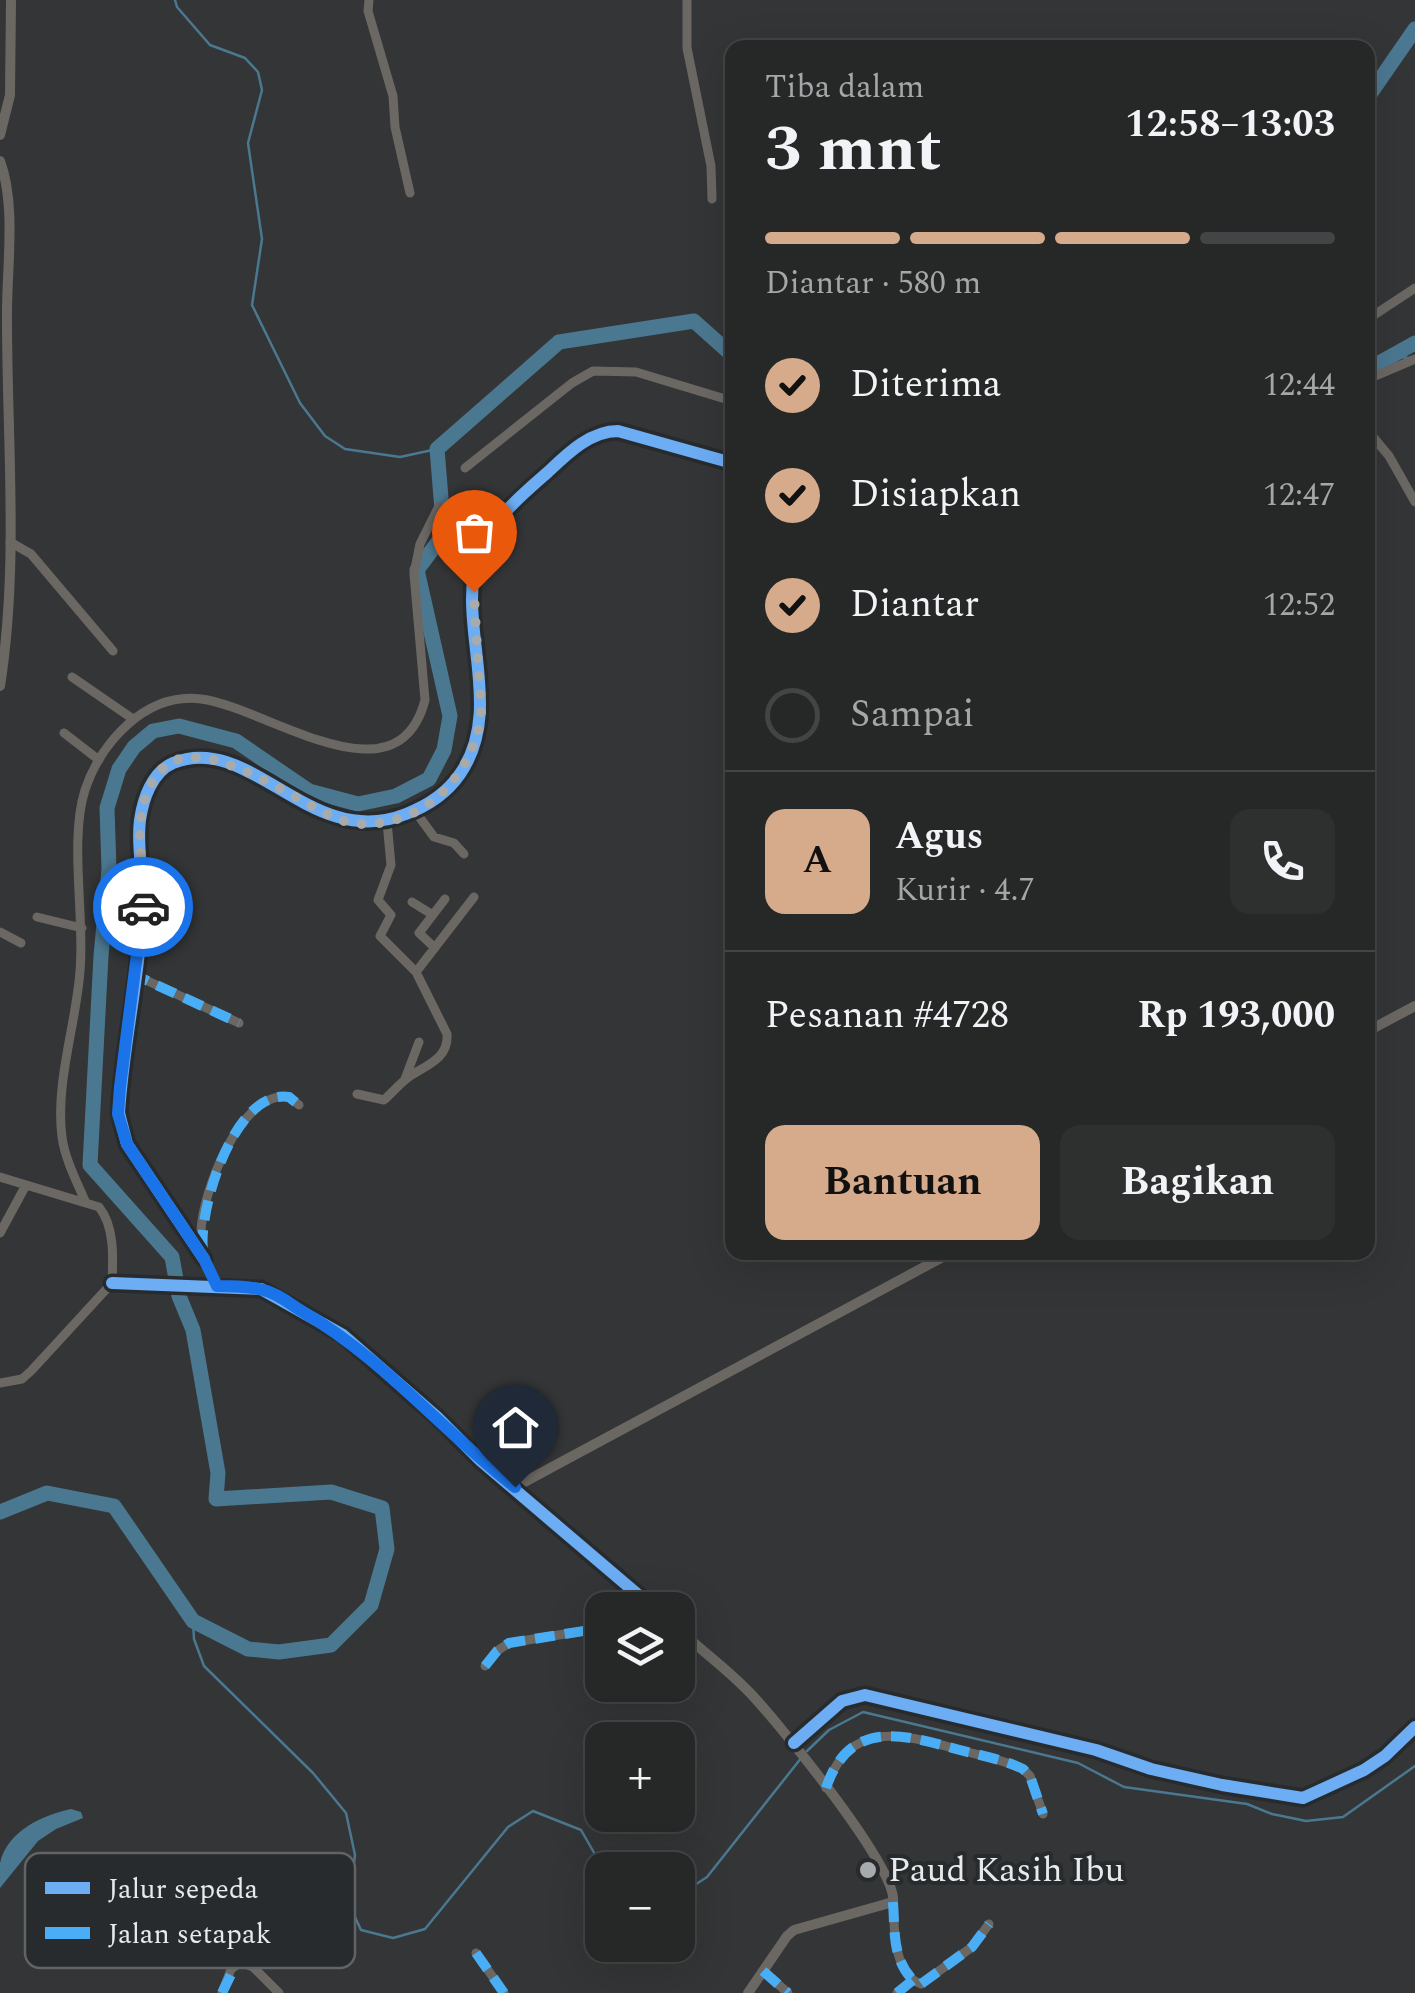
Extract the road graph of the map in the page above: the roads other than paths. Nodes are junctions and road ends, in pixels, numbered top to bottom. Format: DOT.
graph roads {
  1 [pos="11,0"];
  2 [pos="368,0"];
  3 [pos="687,0"];
  4 [pos="0,135"];
  5 [pos="0,162"];
  6 [pos="410,193"];
  7 [pos="712,199"];
  8 [pos="1415,288"];
  9 [pos="1375,314"];
  10 [pos="1410,361"];
  11 [pos="1375,377"];
  12 [pos="725,400"];
  13 [pos="1375,439"];
  14 [pos="725,461"];
  15 [pos="465,468"];
  16 [pos="1415,502"];
  17 [pos="439,506"];
  18 [pos="10,542"];
  19 [pos="113,651"];
  20 [pos="72,677"];
  21 [pos="0,686"];
  22 [pos="130,718"];
  23 [pos="64,733"];
  24 [pos="98,759"];
  25 [pos="416,813"];
  26 [pos="387,822"];
  27 [pos="464,854"];
  28 [pos="474,897"];
  29 [pos="445,899"];
  30 [pos="412,902"];
  31 [pos="434,915"];
  32 [pos="37,917"];
  33 [pos="82,928"];
  34 [pos="0,932"];
  35 [pos="21,943"];
  36 [pos="435,948"];
  37 [pos="416,972"];
  38 [pos="137,976"];
  39 [pos="1415,1006"];
  40 [pos="238,1023"];
  41 [pos="1375,1027"];
  42 [pos="419,1042"];
  43 [pos="406,1079"];
  44 [pos="357,1094"];
  45 [pos="299,1105"];
  46 [pos="0,1177"];
  47 [pos="26,1185"];
  48 [pos="84,1201"];
  49 [pos="0,1234"];
  50 [pos="204,1259"];
  51 [pos="937,1260"];
  52 [pos="112,1283"];
  53 [pos="212,1286"];
  54 [pos="0,1383"];
  55 [pos="515,1487"];
  56 [pos="635,1592"];
  57 [pos="585,1631"];
  58 [pos="695,1644"];
  59 [pos="484,1666"];
  60 [pos="1415,1728"];
  61 [pos="796,1744"];
  62 [pos="825,1786"];
  63 [pos="1043,1814"];
  64 [pos="893,1902"];
  65 [pos="988,1924"];
  66 [pos="476,1953"];
  67 [pos="234,1968"];
  68 [pos="254,1968"];
  69 [pos="763,1972"];
  70 [pos="917,1982"];
  71 [pos="222,1993"];
  72 [pos="279,1993"];
  73 [pos="504,1993"];
  74 [pos="748,1993"];
  75 [pos="788,1993"];
  76 [pos="898,1993"];
  77 [pos="930,1993"];
  1 -- 4 [label="street"];
  2 -- 6 [label="street"];
  3 -- 7 [label="street"];
  5 -- 18 [label="street"];
  8 -- 9 [label="street"];
  10 -- 11 [label="street"];
  12 -- 15 [label="street"];
  13 -- 16 [label="street"];
  14 -- 25 [label="street"];
  17 -- 22 [label="street"];
  18 -- 19 [label="street"];
  18 -- 21 [label="street"];
  20 -- 22 [label="street"];
  22 -- 24 [label="street"];
  23 -- 24 [label="street"];
  24 -- 33 [label="street"];
  25 -- 26 [label="street"];
  25 -- 27 [label="street"];
  26 -- 37 [label="street"];
  26 -- 38 [label="street"];
  28 -- 36 [label="street"];
  29 -- 31 [label="street"];
  30 -- 31 [label="street"];
  31 -- 36 [label="street"];
  32 -- 33 [label="street"];
  33 -- 48 [label="street"];
  34 -- 35 [label="street"];
  36 -- 37 [label="street"];
  37 -- 43 [label="street"];
  38 -- 40 [label="street"];
  38 -- 50 [label="street"];
  39 -- 41 [label="street"];
  42 -- 43 [label="street"];
  43 -- 44 [label="street"];
  45 -- 50 [label="street"];
  46 -- 47 [label="street"];
  47 -- 48 [label="street"];
  47 -- 49 [label="street"];
  48 -- 52 [label="street"];
  50 -- 53 [label="street"];
  51 -- 55 [label="street"];
  52 -- 53 [label="street"];
  52 -- 54 [label="street"];
  53 -- 55 [label="street"];
  55 -- 56 [label="street"];
  57 -- 59 [label="street"];
  58 -- 61 [label="street"];
  60 -- 61 [label="street"];
  61 -- 62 [label="street"];
  62 -- 63 [label="street"];
  62 -- 64 [label="street"];
  64 -- 69 [label="street"];
  64 -- 70 [label="street"];
  65 -- 70 [label="street"];
  66 -- 73 [label="street"];
  67 -- 71 [label="street"];
  68 -- 72 [label="street"];
  69 -- 74 [label="street"];
  69 -- 75 [label="street"];
  70 -- 76 [label="street"];
  70 -- 77 [label="street"];
}
